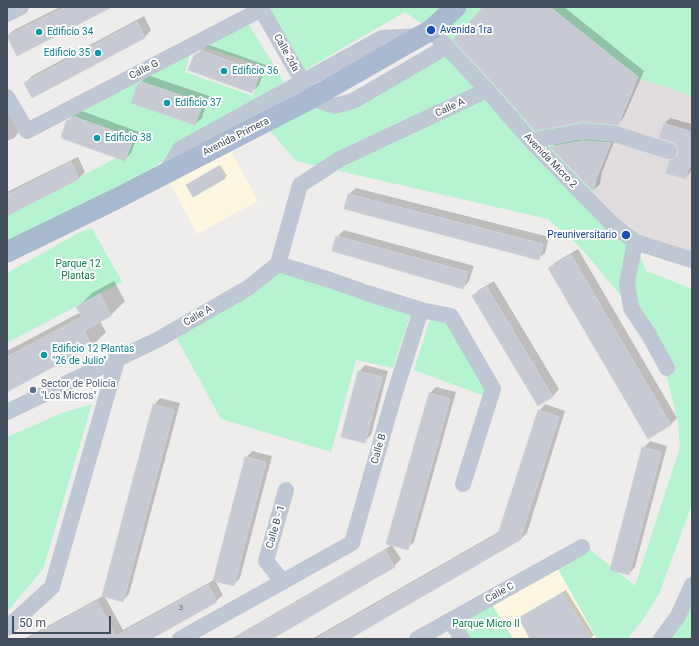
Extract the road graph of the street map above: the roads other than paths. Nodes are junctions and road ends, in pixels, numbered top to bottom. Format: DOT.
graph roads {
  1 [pos="21,7"];
  2 [pos="456,7"];
  3 [pos="261,8"];
  4 [pos="7,14"];
  5 [pos="425,33"];
  6 [pos="446,47"];
  7 [pos="307,90"];
  8 [pos="487,90"];
  9 [pos="7,97"];
  10 [pos="531,141"];
  11 [pos="669,151"];
  12 [pos="635,242"];
  13 [pos="7,252"];
  14 [pos="692,260"];
  15 [pos="278,264"];
  16 [pos="421,310"];
  17 [pos="117,360"];
  18 [pos="667,368"];
  19 [pos="7,412"];
  20 [pos="463,484"];
  21 [pos="286,490"];
  22 [pos="582,547"];
  23 [pos="283,582"];
  24 [pos="692,585"];
  25 [pos="451,620"];
  26 [pos="7,628"];
  27 [pos="180,639"];
  28 [pos="417,639"];
  29 [pos="462,639"];
  30 [pos="661,639"];
  1 -- 4 [label="street"];
  2 -- 5 [label="main road, Avenida Primera"];
  3 -- 7 [label="street, Calle 2da"];
  3 -- 9 [label="street, Calle G"];
  5 -- 6 [label="street, Avenida Micro 2"];
  5 -- 7 [label="main road, Avenida Primera"];
  6 -- 7 [label="street"];
  6 -- 8 [label="street, Avenida Micro 2"];
  7 -- 13 [label="main road, Avenida Primera"];
  8 -- 10 [label="street, Avenida Micro 2"];
  8 -- 15 [label="street, Calle A"];
  10 -- 11 [label="street"];
  10 -- 12 [label="street, Avenida Micro 2"];
  12 -- 14 [label="street, Avenida Micro 2"];
  12 -- 18 [label="street"];
  15 -- 16 [label="street"];
  15 -- 17 [label="street, Calle A"];
  16 -- 20 [label="street"];
  16 -- 23 [label="street, Calle B"];
  17 -- 19 [label="street, Calle A"];
  17 -- 26 [label="street"];
  21 -- 23 [label="street, Calle B - 1"];
  22 -- 25 [label="street, Calle C"];
  23 -- 27 [label="street, Calle B"];
  24 -- 30 [label="street"];
  25 -- 28 [label="street, Calle C"];
  25 -- 29 [label="street"];
}
